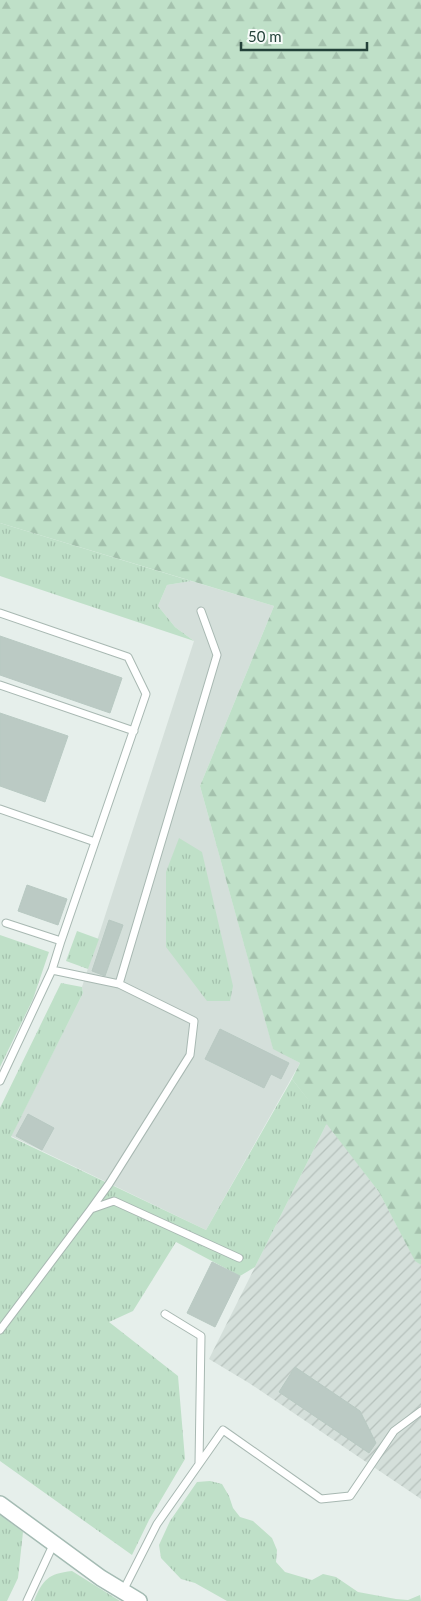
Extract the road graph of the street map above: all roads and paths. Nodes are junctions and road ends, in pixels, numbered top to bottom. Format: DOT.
graph roads {
  1 [pos="200,611"];
  2 [pos="0,613"];
  3 [pos="0,685"];
  4 [pos="134,731"];
  5 [pos="0,809"];
  6 [pos="95,842"];
  7 [pos="6,923"];
  8 [pos="61,941"];
  9 [pos="52,970"];
  10 [pos="119,984"];
  11 [pos="0,1081"];
  12 [pos="91,1209"];
  13 [pos="239,1258"];
  14 [pos="165,1314"];
  15 [pos="0,1330"];
  16 [pos="421,1411"];
  17 [pos="199,1465"];
  18 [pos="0,1504"];
  19 [pos="54,1544"];
  20 [pos="123,1592"];
  21 [pos="26,1601"];
  22 [pos="139,1601"];
  1 -- 10 [label="lane"];
  2 -- 4 [label="lane"];
  3 -- 4 [label="lane"];
  4 -- 6 [label="lane"];
  5 -- 6 [label="lane"];
  6 -- 8 [label="lane"];
  7 -- 8 [label="lane"];
  8 -- 9 [label="lane"];
  9 -- 10 [label="lane"];
  9 -- 11 [label="lane"];
  10 -- 12 [label="lane"];
  12 -- 13 [label="lane"];
  12 -- 15 [label="lane"];
  14 -- 17 [label="lane"];
  16 -- 17 [label="lane"];
  17 -- 20 [label="lane"];
  18 -- 19 [label="street"];
  19 -- 20 [label="street"];
  19 -- 21 [label="lane"];
  20 -- 22 [label="street"];
}
